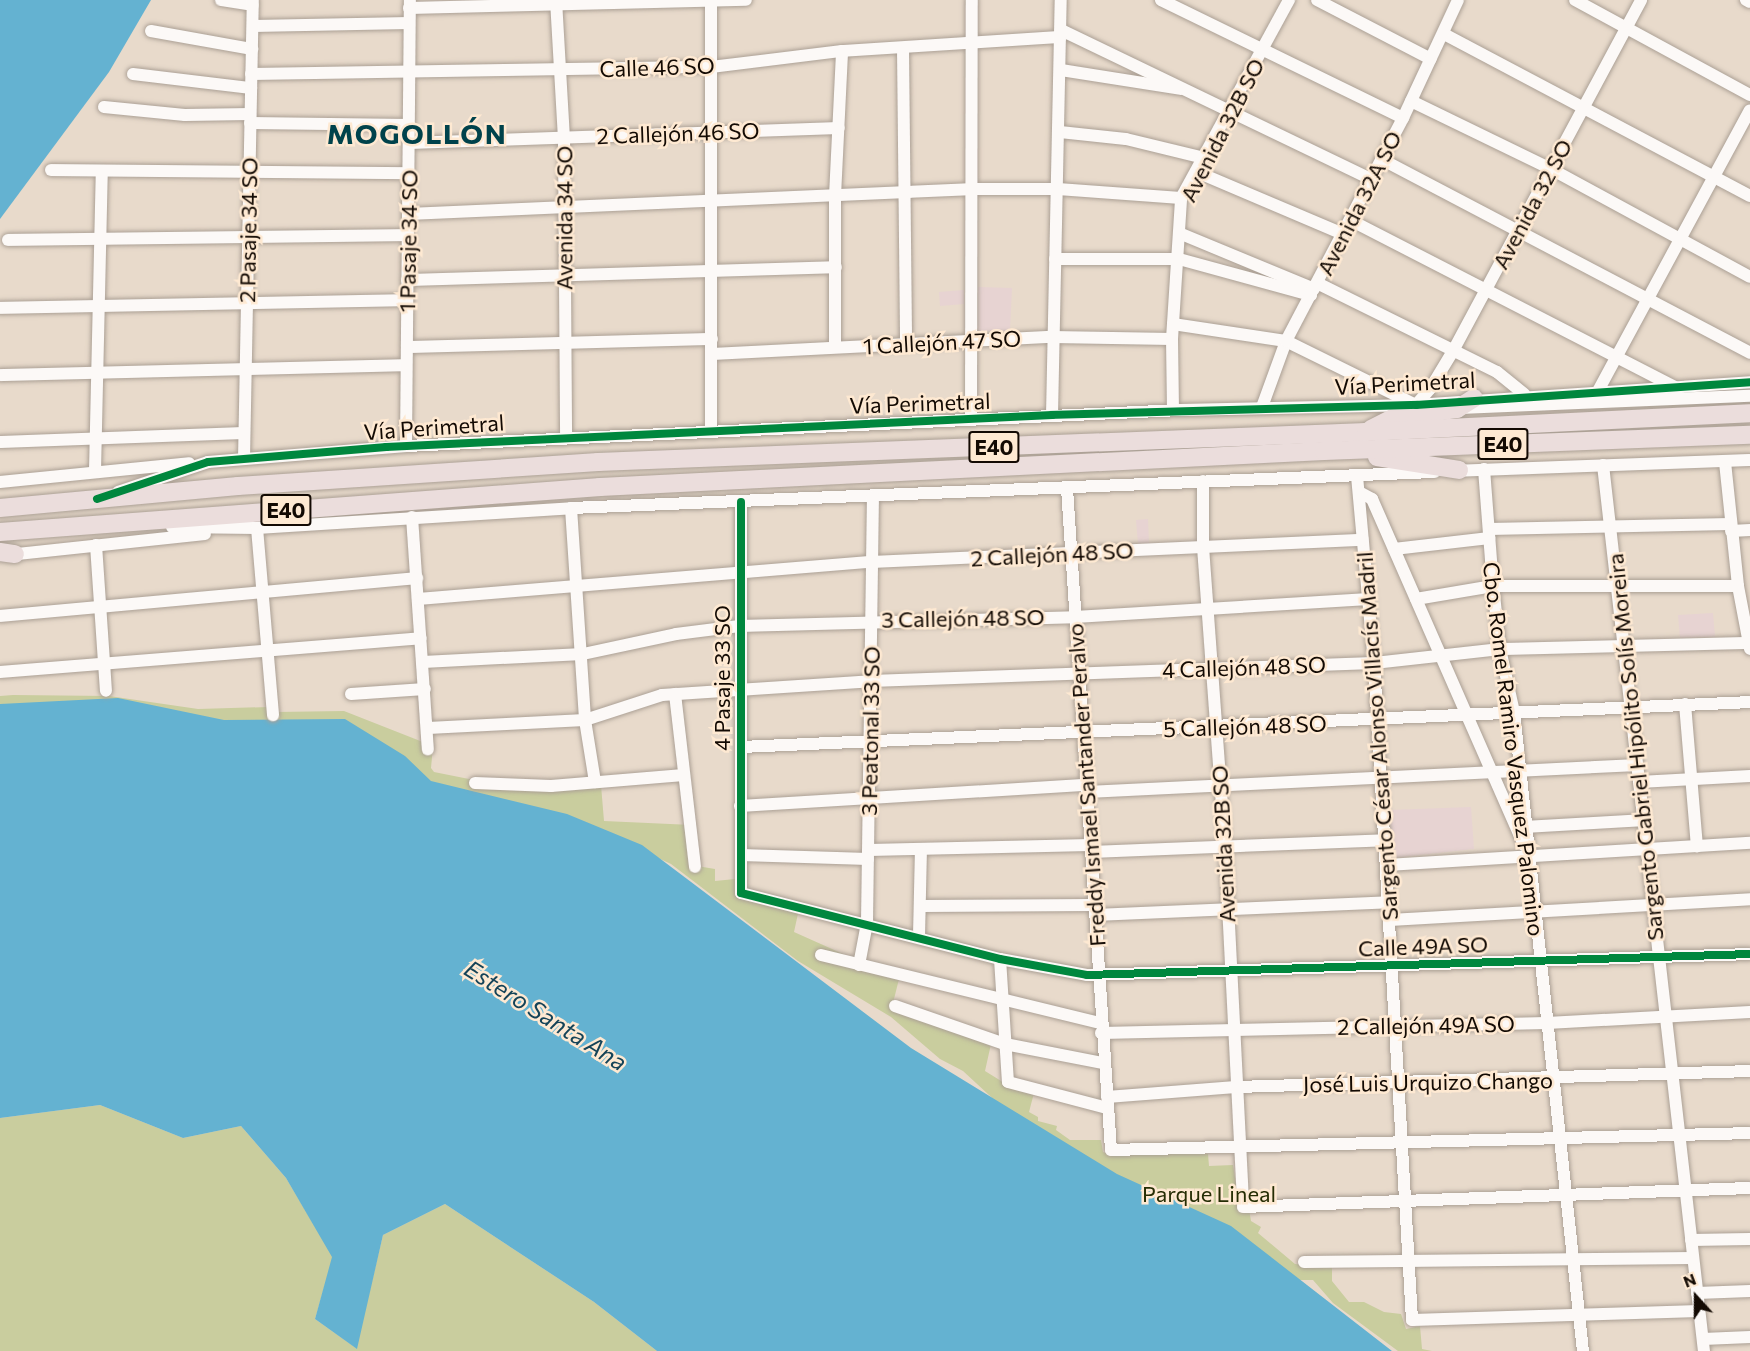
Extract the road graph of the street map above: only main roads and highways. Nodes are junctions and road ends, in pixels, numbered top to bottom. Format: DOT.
graph roads {
  1 [pos="1474,398"];
  2 [pos="1750,412"];
  3 [pos="1366,432"];
  4 [pos="1750,435"];
  5 [pos="1324,451"];
  6 [pos="598,462"];
  7 [pos="1459,470"];
  8 [pos="600,487"];
  9 [pos="0,508"];
  10 [pos="0,532"];
  1 -- 3 [label="highway"];
  2 -- 3 [label="highway, Vía Perimetral / E40"];
  3 -- 6 [label="highway, Vía Perimetral / E40"];
  4 -- 5 [label="highway, E40"];
  5 -- 7 [label="highway"];
  5 -- 8 [label="highway, E40"];
  6 -- 8 [label="highway"];
  6 -- 9 [label="highway, Vía Perimetral / E40"];
  8 -- 10 [label="highway, E40"];
}
